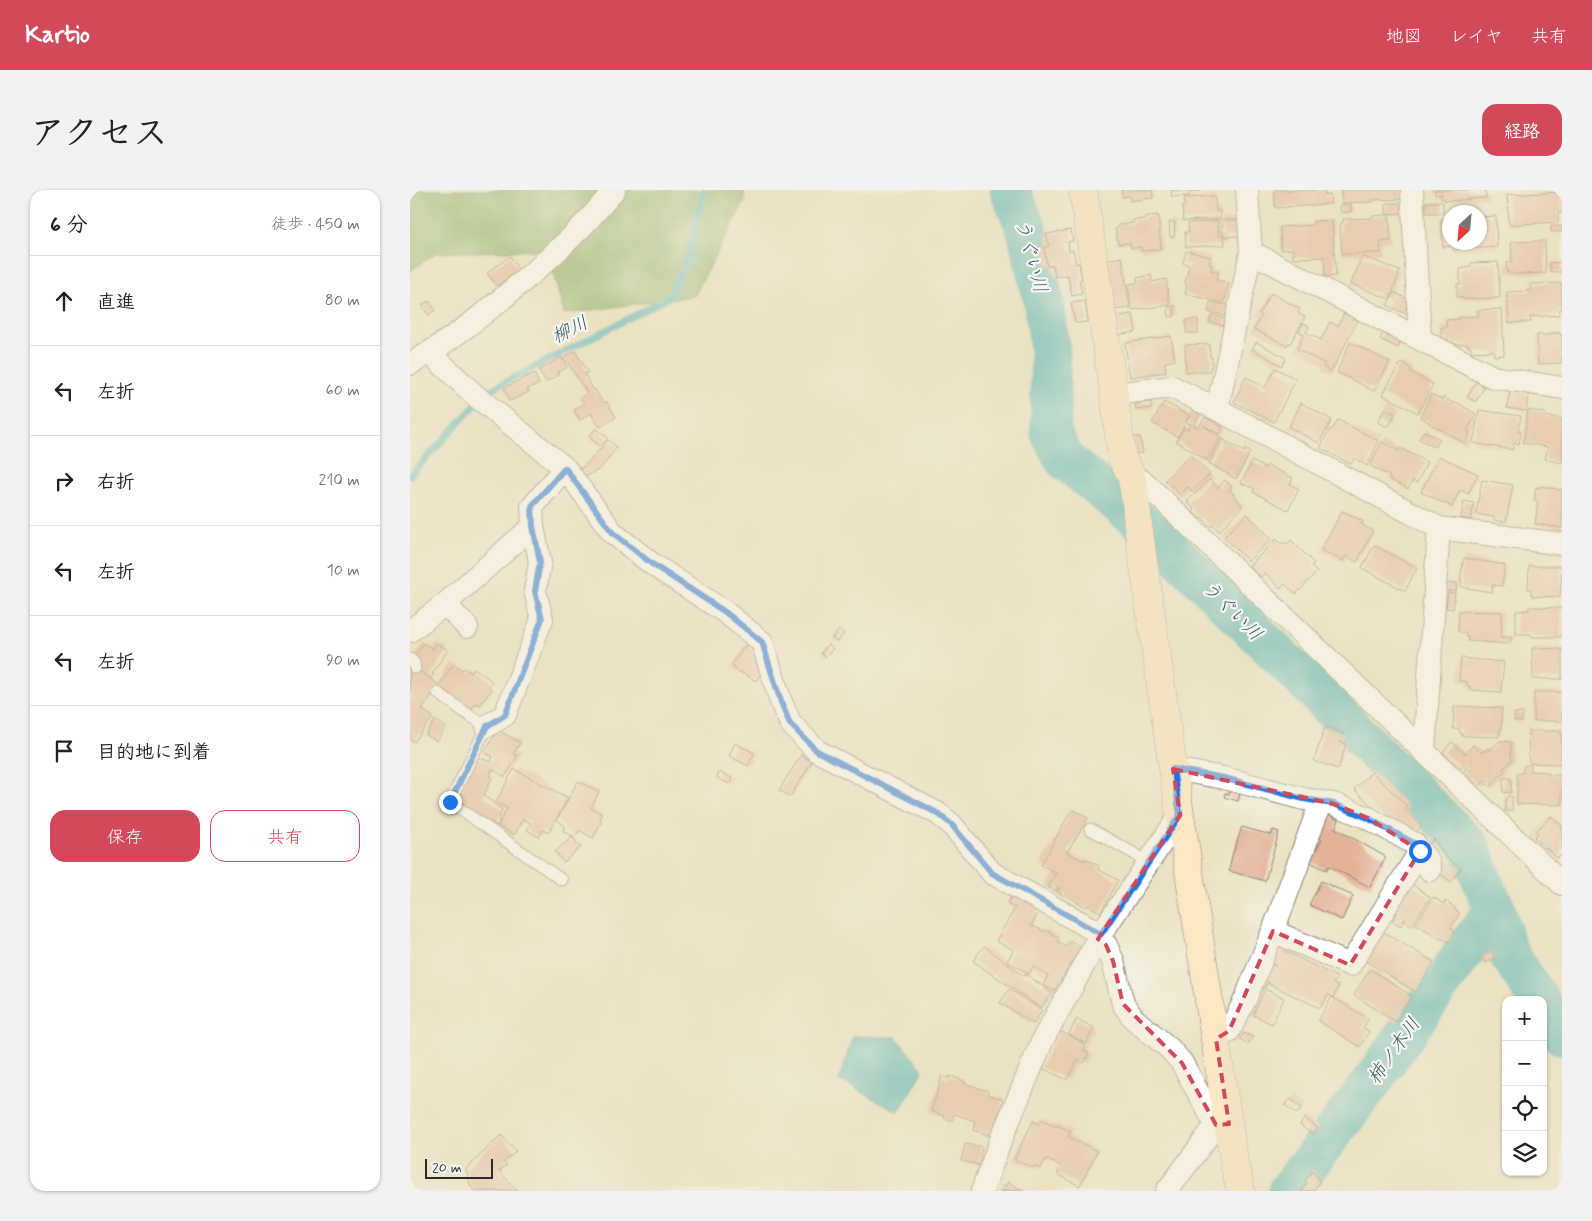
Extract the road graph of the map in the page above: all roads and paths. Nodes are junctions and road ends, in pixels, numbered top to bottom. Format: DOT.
graph roads {
  1 [pos="614,190"];
  2 [pos="1083,190"];
  3 [pos="1246,190"];
  4 [pos="1412,190"];
  5 [pos="1251,252"];
  6 [pos="1420,339"];
  7 [pos="430,353"];
  8 [pos="410,364"];
  9 [pos="1562,388"];
  10 [pos="1114,394"];
  11 [pos="1217,409"];
  12 [pos="565,468"];
  13 [pos="1131,474"];
  14 [pos="533,526"];
  15 [pos="1439,528"];
  16 [pos="1562,544"];
  17 [pos="445,604"];
  18 [pos="466,626"];
  19 [pos="410,631"];
  20 [pos="438,693"];
  21 [pos="487,726"];
  22 [pos="1424,752"];
  23 [pos="1173,769"];
  24 [pos="1321,802"];
  25 [pos="1180,815"];
  26 [pos="1090,829"];
  27 [pos="1149,862"];
  28 [pos="562,880"];
  29 [pos="1562,884"];
  30 [pos="1274,931"];
  31 [pos="1100,936"];
  32 [pos="1216,1039"];
  33 [pos="1222,1125"];
  34 [pos="982,1191"];
  35 [pos="1168,1191"];
  36 [pos="1241,1191"];
  1 -- 7 [label="street"];
  2 -- 10 [label="street"];
  3 -- 5 [label="street"];
  4 -- 6 [label="street"];
  5 -- 6 [label="street"];
  5 -- 11 [label="street"];
  6 -- 9 [label="street"];
  7 -- 8 [label="street"];
  7 -- 12 [label="street"];
  10 -- 11 [label="street"];
  10 -- 13 [label="street"];
  11 -- 15 [label="street"];
  12 -- 14 [label="street"];
  12 -- 31 [label="street"];
  13 -- 22 [label="street"];
  13 -- 23 [label="street"];
  14 -- 17 [label="street"];
  14 -- 21 [label="street"];
  15 -- 16 [label="street"];
  15 -- 22 [label="street"];
  17 -- 18 [label="street"];
  17 -- 19 [label="street"];
  20 -- 21 [label="lane"];
  21 -- 28 [label="lane"];
  22 -- 29 [label="street"];
  23 -- 24 [label="street"];
  23 -- 25 [label="street"];
  24 -- 30 [label="street"];
  24 -- 30 [label="street"];
  25 -- 27 [label="street"];
  25 -- 32 [label="street"];
  26 -- 27 [label="lane"];
  27 -- 31 [label="street"];
  30 -- 32 [label="street"];
  31 -- 33 [label="street"];
  31 -- 34 [label="street"];
  32 -- 33 [label="street"];
  33 -- 35 [label="street"];
  33 -- 36 [label="street"];
}
